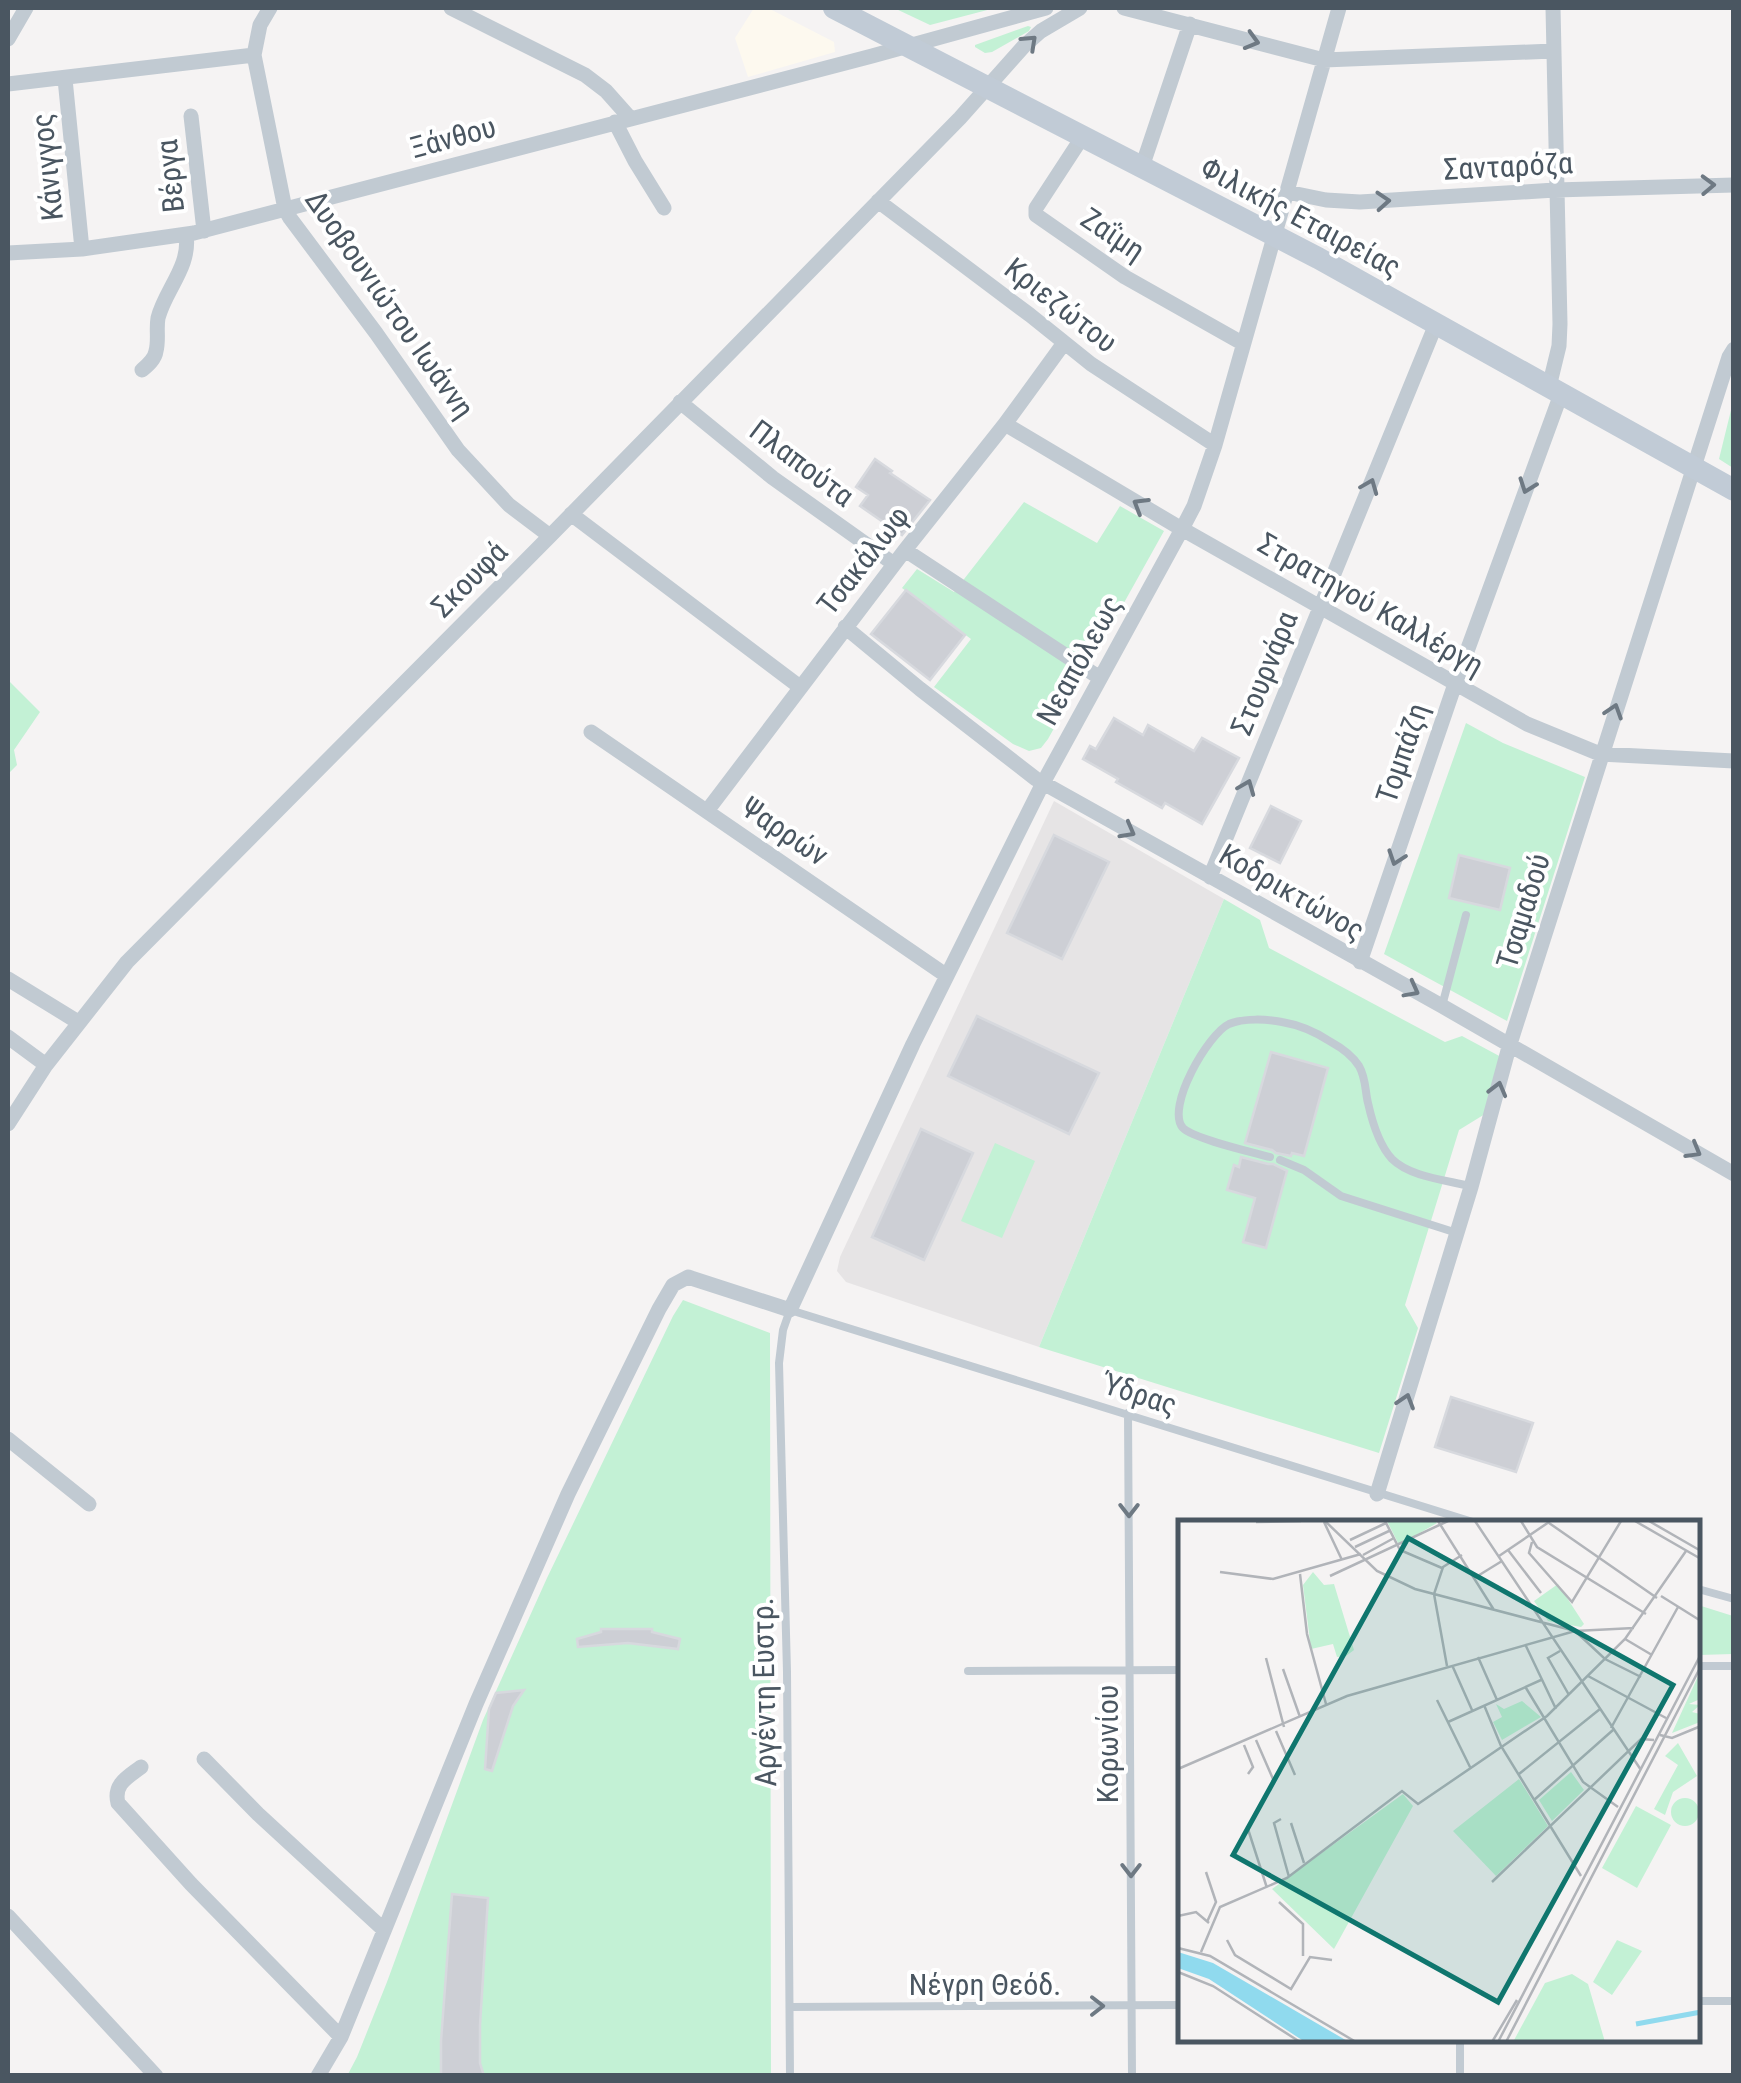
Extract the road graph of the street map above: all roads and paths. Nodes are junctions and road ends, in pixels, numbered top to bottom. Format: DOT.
graph roads {
  1 [pos="26,8"];
  2 [pos="270,8"];
  3 [pos="450,8"];
  4 [pos="834,8"];
  5 [pos="1046,8"];
  6 [pos="1080,8"];
  7 [pos="1124,8"];
  8 [pos="1338,8"];
  9 [pos="1553,8"];
  10 [pos="1190,24"];
  11 [pos="8,39"];
  12 [pos="908,46"];
  13 [pos="1553,50"];
  14 [pos="254,56"];
  15 [pos="1324,60"];
  16 [pos="66,78"];
  17 [pos="8,84"];
  18 [pos="988,88"];
  19 [pos="191,116"];
  20 [pos="623,120"];
  21 [pos="1082,136"];
  22 [pos="1142,167"];
  23 [pos="1734,184"];
  24 [pos="1555,190"];
  25 [pos="1287,192"];
  26 [pos="878,201"];
  27 [pos="664,208"];
  28 [pos="285,210"];
  29 [pos="204,231"];
  30 [pos="1274,234"];
  31 [pos="186,235"];
  32 [pos="82,250"];
  33 [pos="8,253"];
  34 [pos="1436,324"];
  35 [pos="1064,343"];
  36 [pos="1242,343"];
  37 [pos="1734,349"];
  38 [pos="142,370"];
  39 [pos="1554,391"];
  40 [pos="680,402"];
  41 [pos="1006,424"];
  42 [pos="1215,445"];
  43 [pos="1692,469"];
  44 [pos="1734,490"];
  45 [pos="571,514"];
  46 [pos="1182,530"];
  47 [pos="550,536"];
  48 [pos="905,550"];
  49 [pos="894,564"];
  50 [pos="1321,606"];
  51 [pos="845,628"];
  52 [pos="1100,678"];
  53 [pos="1456,684"];
  54 [pos="800,687"];
  55 [pos="592,732"];
  56 [pos="1600,754"];
  57 [pos="1734,761"];
  58 [pos="1043,784"];
  59 [pos="706,812"];
  60 [pos="1210,877"];
  61 [pos="1466,914"];
  62 [pos="1360,962"];
  63 [pos="947,976"];
  64 [pos="8,979"];
  65 [pos="1442,1006"];
  66 [pos="78,1022"];
  67 [pos="8,1037"];
  68 [pos="1509,1046"];
  69 [pos="46,1065"];
  70 [pos="9,1119"];
  71 [pos="1270,1157"];
  72 [pos="1280,1160"];
  73 [pos="1734,1174"];
  74 [pos="1471,1187"];
  75 [pos="1457,1234"];
  76 [pos="790,1310"];
  77 [pos="1128,1413"];
  78 [pos="8,1439"];
  79 [pos="1377,1494"];
  80 [pos="89,1504"];
  81 [pos="1452,1519"];
  82 [pos="1701,1590"];
  83 [pos="1734,1599"];
  84 [pos="1701,1666"];
  85 [pos="1734,1666"];
  86 [pos="1130,1670"];
  87 [pos="1178,1670"];
  88 [pos="968,1671"];
  89 [pos="204,1758"];
  90 [pos="141,1767"];
  91 [pos="8,1916"];
  92 [pos="384,1930"];
  93 [pos="1734,2000"];
  94 [pos="1701,2001"];
  95 [pos="1178,2005"];
  96 [pos="1132,2006"];
  97 [pos="790,2007"];
  98 [pos="342,2037"];
  99 [pos="1460,2043"];
  100 [pos="156,2076"];
  101 [pos="318,2076"];
  102 [pos="790,2076"];
  103 [pos="1132,2076"];
  104 [pos="1460,2076"];
  1 -- 11 [label="street"];
  2 -- 14 [label="street, Δυοβουνιώτου Ιωάννη"];
  3 -- 20 [label="street"];
  4 -- 12 [label="street, Φιλικής Εταιρείας"];
  5 -- 12 [label="street"];
  18 -- 6 [label="street, Σκουφά, one-way"];
  7 -- 10 [label="street"];
  8 -- 15 [label="street, Νεαπόλεως"];
  9 -- 13 [label="street, Τομπάζη"];
  10 -- 15 [label="street, one-way"];
  10 -- 22 [label="street"];
  12 -- 18 [label="street, Φιλικής Εταιρείας"];
  12 -- 20 [label="street, Ξάνθου"];
  13 -- 15 [label="street"];
  13 -- 24 [label="street, Τομπάζη"];
  14 -- 16 [label="street"];
  14 -- 28 [label="street, Δυοβουνιώτου Ιωάννη"];
  15 -- 25 [label="street, Νεαπόλεως"];
  16 -- 17 [label="street"];
  16 -- 32 [label="street, Κάνιγγος"];
  18 -- 21 [label="street, Φιλικής Εταιρείας"];
  18 -- 26 [label="street, Σκουφά"];
  19 -- 29 [label="street, Βέργα"];
  20 -- 27 [label="street"];
  20 -- 28 [label="street, Ξάνθου"];
  21 -- 22 [label="street, Φιλικής Εταιρείας"];
  21 -- 36 [label="street, Ζαΐμη"];
  22 -- 30 [label="street, Φιλικής Εταιρείας"];
  24 -- 23 [label="street, Σανταρόζα, one-way"];
  25 -- 24 [label="street, Σανταρόζα, one-way"];
  24 -- 39 [label="street, Τομπάζη"];
  25 -- 30 [label="street, Νεαπόλεως"];
  26 -- 35 [label="street, Κριεζώτου"];
  26 -- 40 [label="street, Σκουφά"];
  28 -- 29 [label="street, Ξάνθου"];
  28 -- 47 [label="street, Δυοβουνιώτου Ιωάννη"];
  29 -- 31 [label="street, Ξάνθου"];
  30 -- 34 [label="street, Φιλικής Εταιρείας"];
  30 -- 36 [label="street, Νεαπόλεως"];
  31 -- 32 [label="street, Ξάνθου"];
  31 -- 38 [label="street"];
  32 -- 33 [label="street, Ξάνθου"];
  34 -- 39 [label="street, Φιλικής Εταιρείας"];
  50 -- 34 [label="street, Στουρνάρα, one-way"];
  35 -- 41 [label="street, Τσακάλωφ"];
  35 -- 42 [label="street, Κριεζώτου"];
  36 -- 42 [label="street, Νεαπόλεως"];
  37 -- 43 [label="street, Τσαμαδού"];
  39 -- 43 [label="street, Φιλικής Εταιρείας"];
  39 -- 53 [label="street, Τομπάζη, one-way"];
  40 -- 45 [label="street, Σκουφά"];
  40 -- 49 [label="street, Πλαπούτα"];
  46 -- 41 [label="street, Στρατηγού Καλλέργη, one-way"];
  41 -- 48 [label="street, Τσακάλωφ"];
  42 -- 46 [label="street, Νεαπόλεως"];
  43 -- 44 [label="street, Φιλικής Εταιρείας"];
  56 -- 43 [label="street, Τσαμαδού, one-way"];
  45 -- 47 [label="street, Σκουφά"];
  45 -- 54 [label="street"];
  46 -- 50 [label="street, Στρατηγού Καλλέργη"];
  46 -- 52 [label="street, Νεαπόλεως"];
  47 -- 66 [label="street, Σκουφά"];
  48 -- 49 [label="street, Τσακάλωφ"];
  48 -- 52 [label="street"];
  49 -- 51 [label="street, Τσακάλωφ"];
  50 -- 53 [label="street, Στρατηγού Καλλέργη"];
  60 -- 50 [label="street, Στουρνάρα, one-way"];
  51 -- 54 [label="street, Τσακάλωφ"];
  51 -- 58 [label="street, Κοδρικτώνος"];
  52 -- 58 [label="street, Νεαπόλεως"];
  53 -- 56 [label="street, Στρατηγού Καλλέργη"];
  53 -- 62 [label="street, Τομπάζη, one-way"];
  54 -- 59 [label="street, Τσακάλωφ"];
  55 -- 59 [label="street, Ψαρρών"];
  56 -- 57 [label="street, Στρατηγού Καλλέργη"];
  56 -- 68 [label="street, Τσαμαδού"];
  58 -- 60 [label="street, Κοδρικτώνος, one-way"];
  58 -- 63 [label="street, Νεαπόλεως"];
  59 -- 63 [label="street, Ψαρρών"];
  60 -- 62 [label="street, Κοδρικτώνος"];
  61 -- 65 [label="lane"];
  62 -- 65 [label="street, Κοδρικτώνος, one-way"];
  63 -- 76 [label="street, Νεαπόλεως"];
  64 -- 66 [label="street"];
  65 -- 68 [label="street, Κοδρικτώνος"];
  66 -- 69 [label="street, Σκουφά"];
  67 -- 69 [label="street"];
  68 -- 73 [label="street, Κοδρικτώνος, one-way"];
  74 -- 68 [label="street, Τσαμαδού, one-way"];
  69 -- 70 [label="street, Σκουφά"];
  71 -- 74 [label="lane"];
  72 -- 75 [label="lane"];
  74 -- 75 [label="street, Τσαμαδού"];
  79 -- 75 [label="street, Τσαμαδού, one-way"];
  76 -- 77 [label="lane, Ύδρας"];
  76 -- 92 [label="street"];
  76 -- 97 [label="lane, Αργέντη Ευστρ."];
  77 -- 79 [label="lane, Ύδρας"];
  77 -- 86 [label="lane, Κορωνίου, one-way"];
  78 -- 80 [label="street"];
  79 -- 81 [label="lane, Ύδρας"];
  82 -- 83 [label="lane"];
  84 -- 85 [label="lane"];
  86 -- 87 [label="lane"];
  86 -- 88 [label="lane"];
  86 -- 96 [label="lane, Κορωνίου, one-way"];
  89 -- 92 [label="street"];
  90 -- 98 [label="street"];
  91 -- 100 [label="street"];
  92 -- 98 [label="street"];
  93 -- 94 [label="lane"];
  95 -- 96 [label="lane, Νέγρη Θεόδ."];
  97 -- 96 [label="lane, Νέγρη Θεόδ., one-way"];
  96 -- 103 [label="lane, Κορωνίου"];
  97 -- 102 [label="lane, Αργέντη Ευστρ."];
  98 -- 101 [label="street"];
  99 -- 104 [label="lane"];
}
